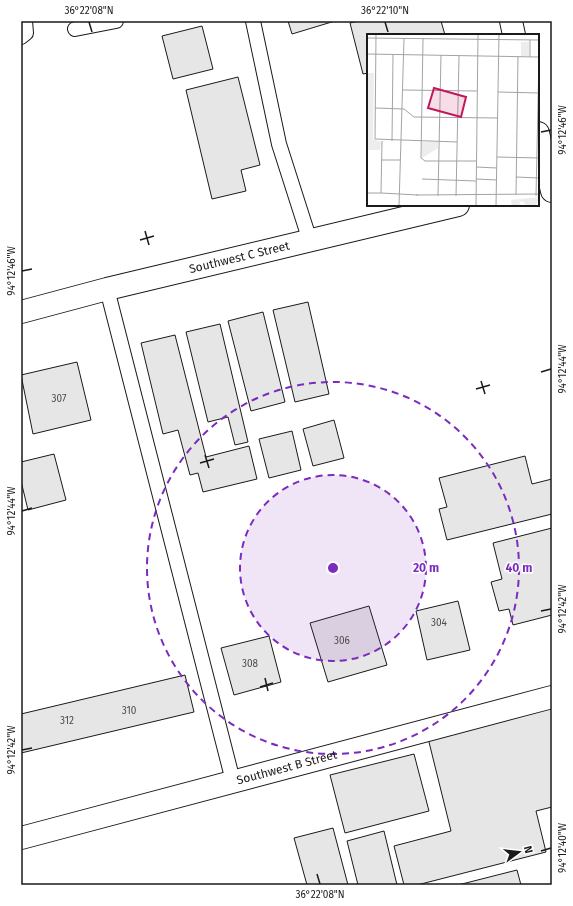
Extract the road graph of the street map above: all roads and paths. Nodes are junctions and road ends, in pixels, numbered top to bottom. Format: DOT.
graph roads {
  1 [pos="25,21"];
  2 [pos="116,21"];
  3 [pos="253,21"];
  4 [pos="511,21"];
  5 [pos="75,29"];
  6 [pos="514,34"];
  7 [pos="21,37"];
  8 [pos="539,138"];
  9 [pos="548,185"];
  10 [pos="454,206"];
  11 [pos="310,241"];
  12 [pos="107,289"];
  13 [pos="21,312"];
  14 [pos="552,697"];
  15 [pos="233,781"];
  16 [pos="21,838"];
  1 -- 7 [label="lane"];
  2 -- 5 [label="lane"];
  3 -- 11 [label="lane"];
  4 -- 6 [label="street"];
  8 -- 9 [label="street"];
  10 -- 11 [label="street, Southwest C Street"];
  11 -- 12 [label="street, Southwest C Street"];
  12 -- 13 [label="street, Southwest C Street"];
  12 -- 15 [label="lane"];
  14 -- 15 [label="street, Southwest B Street"];
  15 -- 16 [label="street, Southwest B Street"];
}
